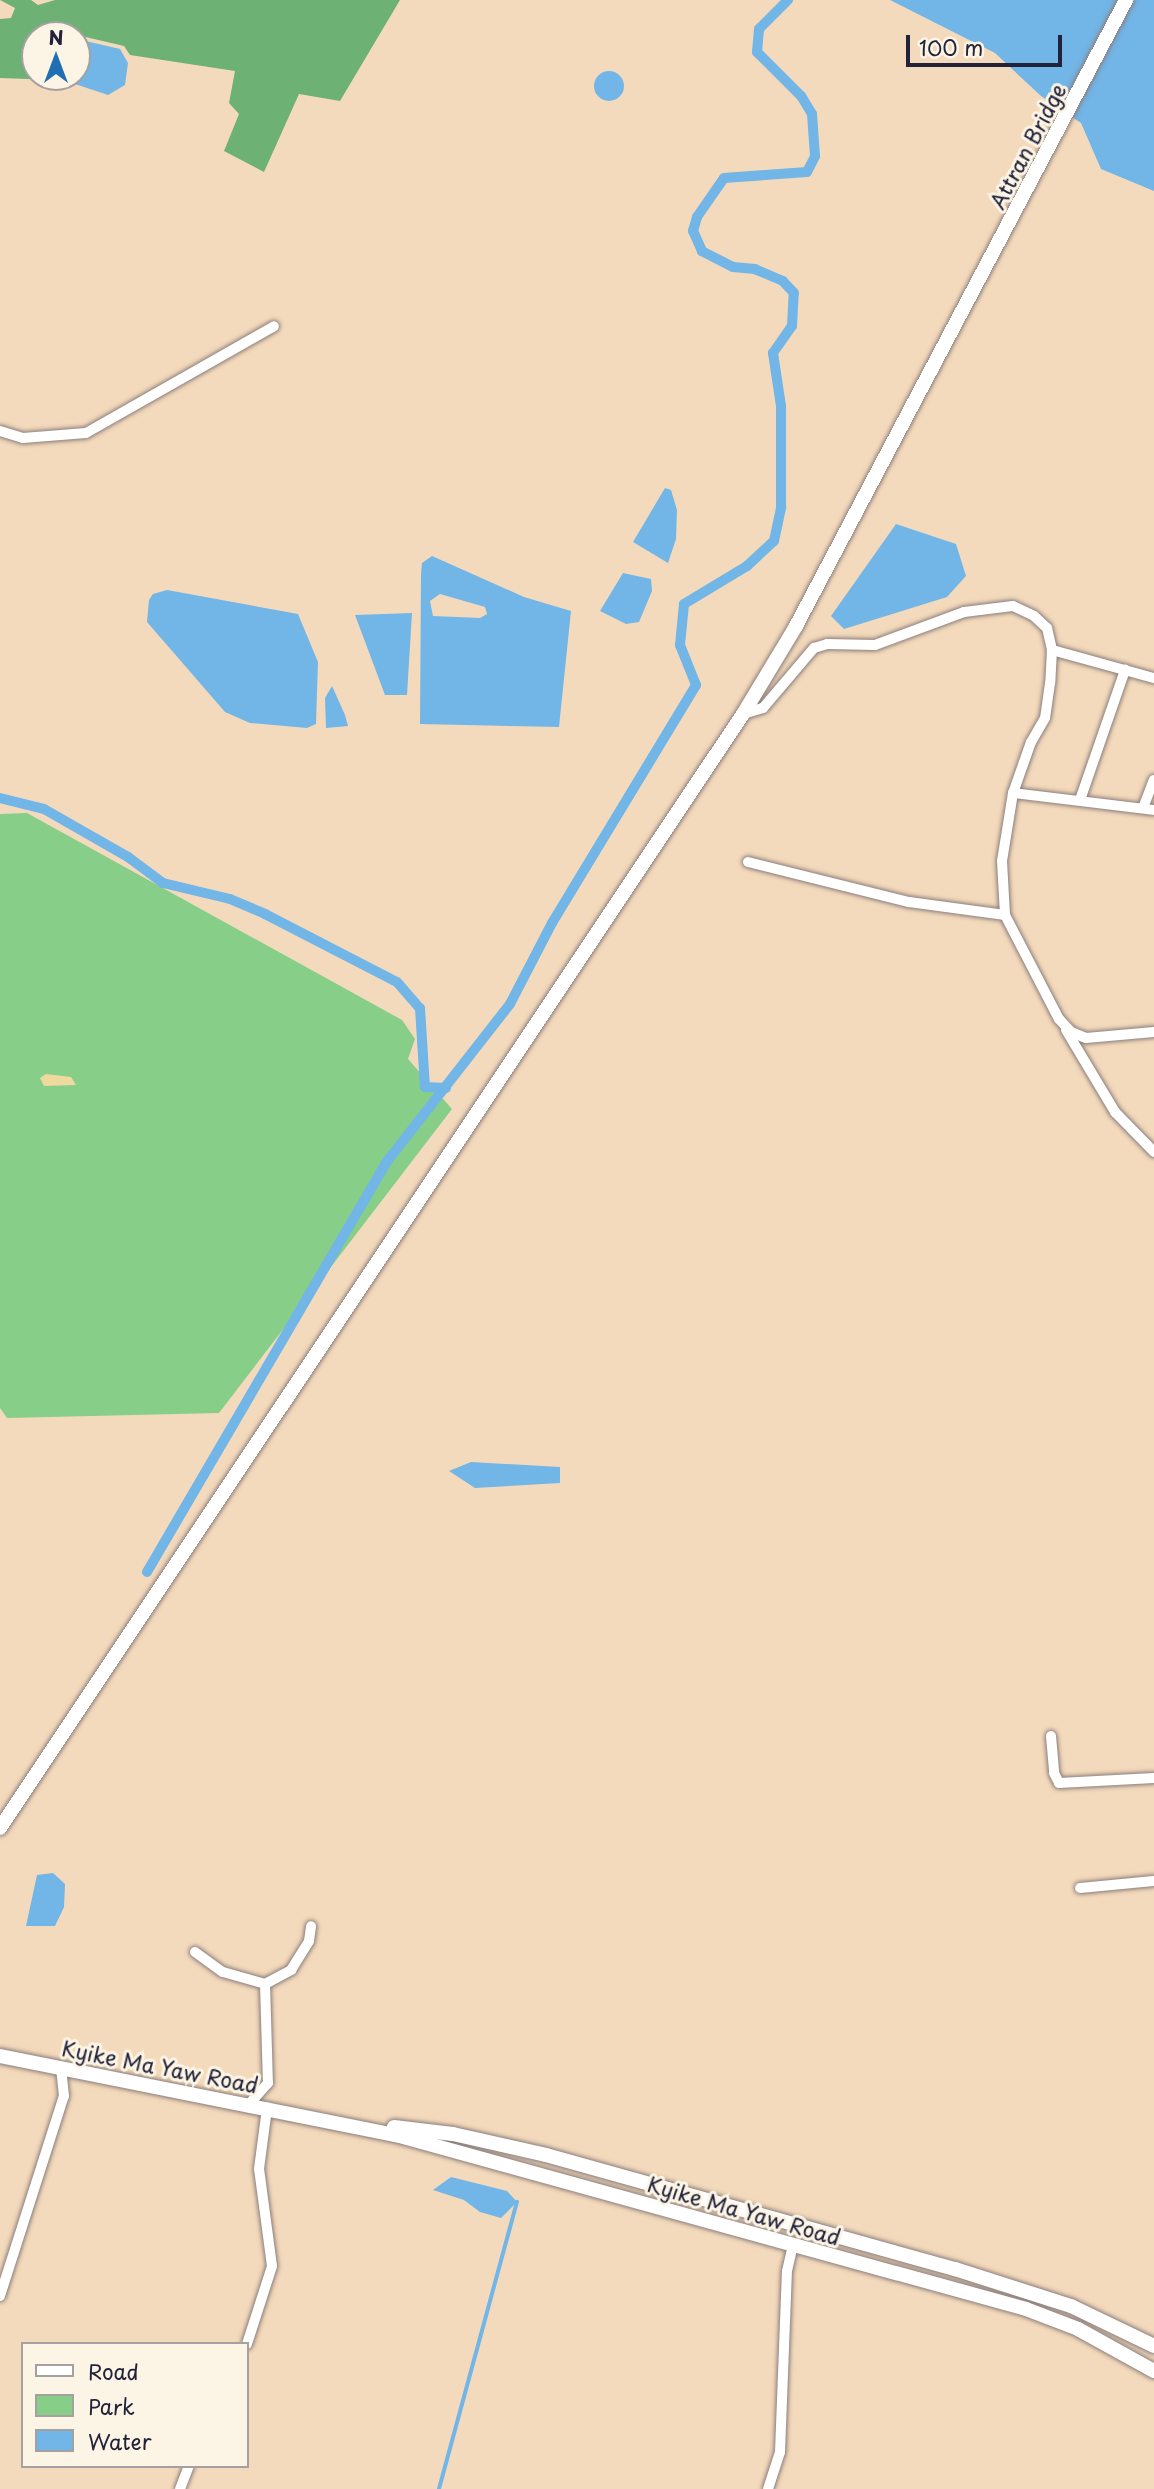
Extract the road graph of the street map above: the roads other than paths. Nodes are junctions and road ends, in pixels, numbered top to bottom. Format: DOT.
graph roads {
  1 [pos="1126,0"];
  2 [pos="274,327"];
  3 [pos="0,430"];
  4 [pos="1052,650"];
  5 [pos="1125,670"];
  6 [pos="1154,678"];
  7 [pos="743,714"];
  8 [pos="1154,780"];
  9 [pos="1013,793"];
  10 [pos="1080,800"];
  11 [pos="1148,809"];
  12 [pos="748,862"];
  13 [pos="1005,915"];
  14 [pos="1059,1018"];
  15 [pos="1154,1032"];
  16 [pos="1154,1152"];
  17 [pos="1051,1736"];
  18 [pos="1154,1778"];
  19 [pos="0,1828"];
  20 [pos="1154,1881"];
  21 [pos="1080,1888"];
  22 [pos="311,1926"];
  23 [pos="195,1951"];
  24 [pos="265,1984"];
  25 [pos="0,2056"];
  26 [pos="61,2069"];
  27 [pos="249,2104"];
  28 [pos="267,2108"];
  29 [pos="312,2117"];
  30 [pos="793,2246"];
  31 [pos="0,2296"];
  32 [pos="248,2342"];
  33 [pos="1154,2346"];
  34 [pos="1154,2371"];
  35 [pos="188,2468"];
  36 [pos="180,2489"];
  37 [pos="768,2489"];
  1 -- 7 [label="main road, Attran Bridge"];
  2 -- 3 [label="street"];
  4 -- 5 [label="street"];
  4 -- 7 [label="street"];
  4 -- 9 [label="street"];
  5 -- 6 [label="street"];
  5 -- 10 [label="street"];
  7 -- 19 [label="main road, Attran Bridge"];
  8 -- 11 [label="street"];
  9 -- 10 [label="street"];
  9 -- 13 [label="street"];
  10 -- 11 [label="street"];
  12 -- 13 [label="street"];
  13 -- 14 [label="street"];
  14 -- 15 [label="street"];
  14 -- 16 [label="street"];
  17 -- 18 [label="street"];
  20 -- 21 [label="street"];
  22 -- 24 [label="street"];
  23 -- 24 [label="street"];
  24 -- 27 [label="street"];
  25 -- 26 [label="main road, Kyike Ma Yaw Road"];
  26 -- 27 [label="main road, Kyike Ma Yaw Road"];
  26 -- 31 [label="street"];
  27 -- 28 [label="main road, Kyike Ma Yaw Road"];
  28 -- 29 [label="main road, Kyike Ma Yaw Road"];
  28 -- 32 [label="street"];
  29 -- 30 [label="main road, Kyike Ma Yaw Road"];
  29 -- 33 [label="main road, Kyike Ma Yaw Road"];
  30 -- 34 [label="main road, Kyike Ma Yaw Road"];
  30 -- 37 [label="street"];
  35 -- 36 [label="street"];
}
